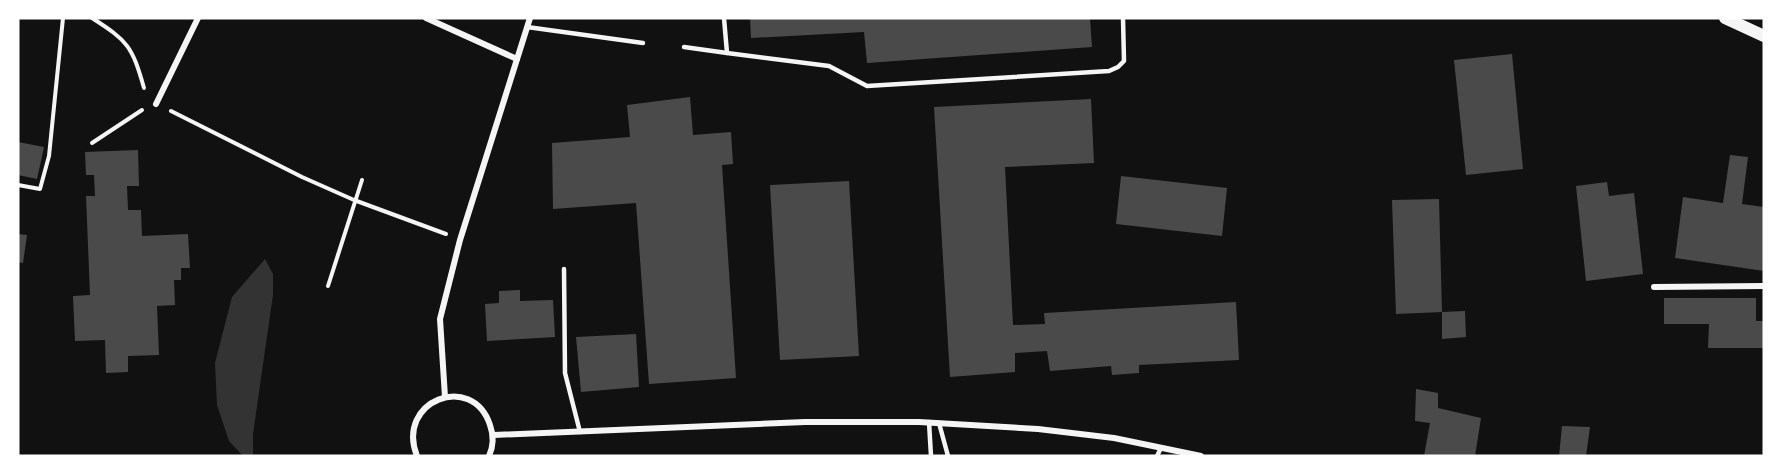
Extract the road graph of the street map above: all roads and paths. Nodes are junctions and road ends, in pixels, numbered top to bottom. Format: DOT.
graph roads {
  1 [pos="63,18"];
  2 [pos="92,18"];
  3 [pos="198,18"];
  4 [pos="426,18"];
  5 [pos="530,18"];
  6 [pos="724,18"];
  7 [pos="1123,18"];
  8 [pos="1725,18"];
  9 [pos="527,27"];
  10 [pos="1764,36"];
  11 [pos="643,43"];
  12 [pos="684,47"];
  13 [pos="728,52"];
  14 [pos="517,59"];
  15 [pos="156,104"];
  16 [pos="92,143"];
  17 [pos="362,180"];
  18 [pos="18,185"];
  19 [pos="354,200"];
  20 [pos="460,240"];
  21 [pos="564,269"];
  22 [pos="328,286"];
  23 [pos="1764,286"];
  24 [pos="1654,287"];
  25 [pos="445,397"];
  26 [pos="929,422"];
  27 [pos="939,423"];
  28 [pos="580,432"];
  29 [pos="494,435"];
  30 [pos="1161,448"];
  31 [pos="417,456"];
  32 [pos="489,456"];
  33 [pos="931,456"];
  34 [pos="948,456"];
  35 [pos="1157,456"];
  36 [pos="1201,456"];
  1 -- 18 [label="path"];
  2 -- 15 [label="path"];
  3 -- 15 [label="street"];
  4 -- 14 [label="street"];
  5 -- 9 [label="street"];
  6 -- 13 [label="lane"];
  7 -- 13 [label="lane"];
  8 -- 10 [label="main road"];
  9 -- 11 [label="lane"];
  9 -- 14 [label="street"];
  12 -- 13 [label="lane"];
  14 -- 20 [label="street"];
  15 -- 16 [label="path"];
  15 -- 19 [label="path"];
  17 -- 19 [label="path"];
  19 -- 20 [label="path"];
  19 -- 22 [label="path"];
  20 -- 25 [label="street"];
  21 -- 28 [label="lane"];
  23 -- 24 [label="street"];
  25 -- 29 [label="street"];
  25 -- 31 [label="street"];
  26 -- 27 [label="street"];
  26 -- 28 [label="street"];
  26 -- 33 [label="lane"];
  27 -- 30 [label="street"];
  27 -- 34 [label="lane"];
  28 -- 29 [label="street"];
  29 -- 32 [label="street"];
  30 -- 35 [label="lane"];
  30 -- 36 [label="street"];
}
